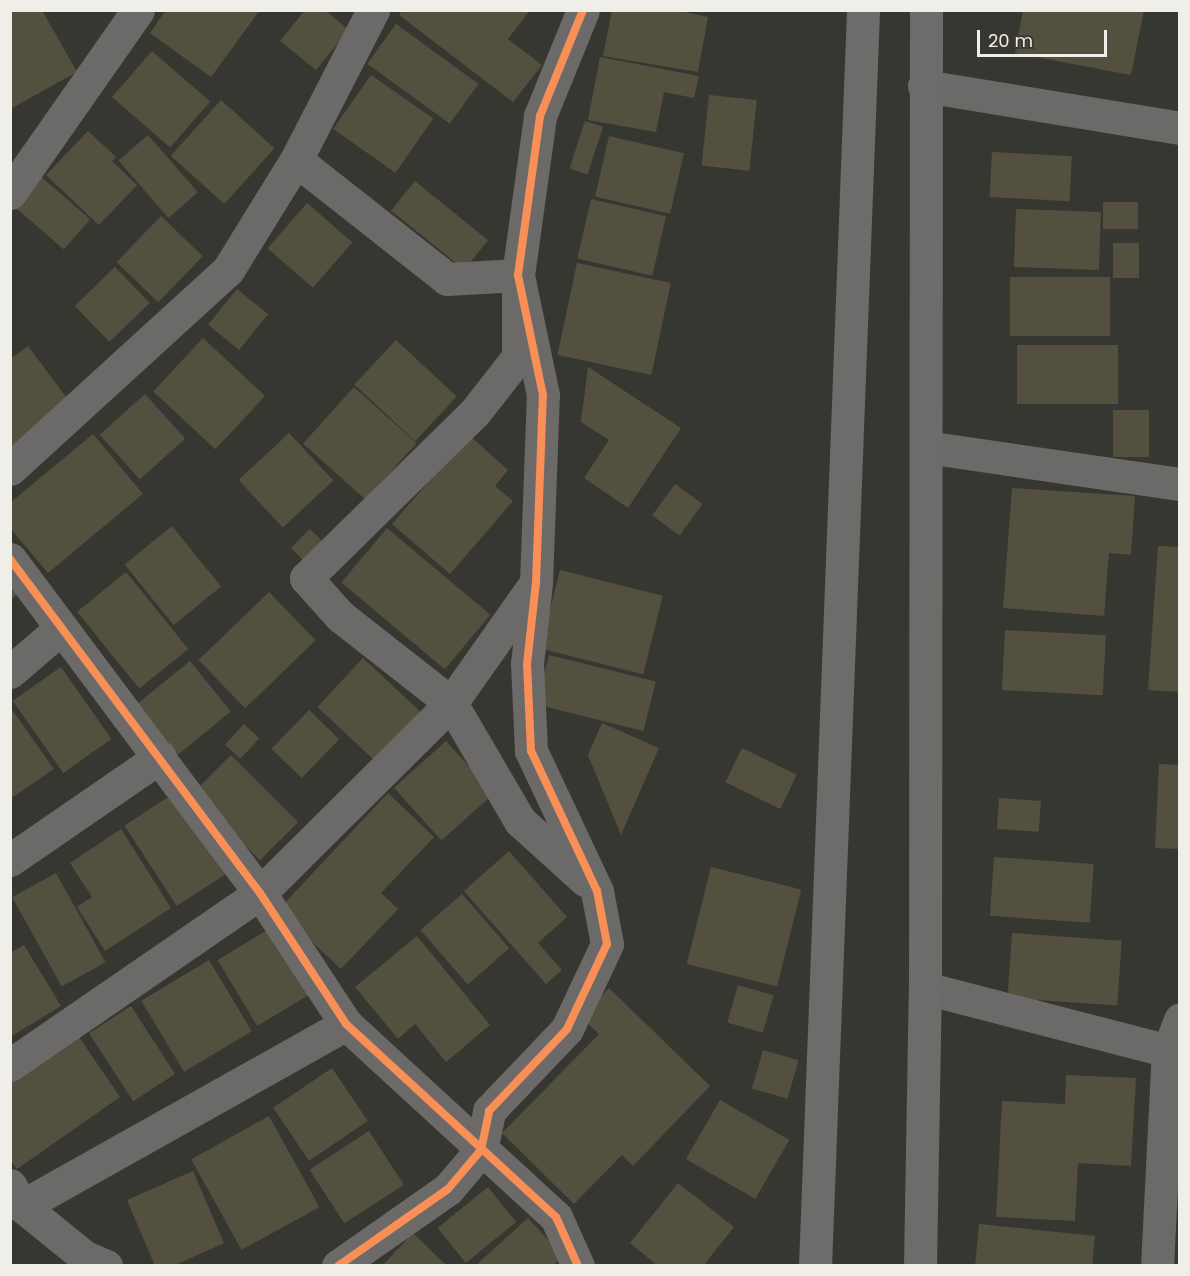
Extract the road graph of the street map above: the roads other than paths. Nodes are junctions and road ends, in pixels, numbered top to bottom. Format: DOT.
graph roads {
  1 [pos="138,10"];
  2 [pos="374,10"];
  3 [pos="583,10"];
  4 [pos="863,10"];
  5 [pos="926,10"];
  6 [pos="924,86"];
  7 [pos="1179,128"];
  8 [pos="296,160"];
  9 [pos="10,193"];
  10 [pos="518,274"];
  11 [pos="926,447"];
  12 [pos="10,469"];
  13 [pos="1179,484"];
  14 [pos="10,559"];
  15 [pos="536,583"];
  16 [pos="60,629"];
  17 [pos="10,672"];
  18 [pos="451,703"];
  19 [pos="160,757"];
  20 [pos="10,860"];
  21 [pos="597,891"];
  22 [pos="260,893"];
  23 [pos="925,988"];
  24 [pos="1179,1019"];
  25 [pos="346,1023"];
  26 [pos="1174,1055"];
  27 [pos="10,1065"];
  28 [pos="482,1150"];
  29 [pos="16,1196"];
  30 [pos="106,1266"];
  31 [pos="338,1266"];
  32 [pos="578,1266"];
  33 [pos="815,1266"];
  34 [pos="920,1266"];
  35 [pos="1157,1266"];
  1 -- 9 [label="street"];
  2 -- 8 [label="street"];
  3 -- 10 [label="street"];
  4 -- 33 [label="main road"];
  5 -- 6 [label="main road"];
  6 -- 7 [label="street"];
  6 -- 11 [label="main road"];
  8 -- 10 [label="street"];
  8 -- 12 [label="street"];
  10 -- 15 [label="street"];
  10 -- 18 [label="street"];
  11 -- 13 [label="street"];
  11 -- 23 [label="main road"];
  14 -- 16 [label="street"];
  15 -- 18 [label="street"];
  15 -- 21 [label="street"];
  16 -- 17 [label="street"];
  16 -- 19 [label="street"];
  18 -- 21 [label="street"];
  18 -- 22 [label="street"];
  19 -- 20 [label="street"];
  19 -- 22 [label="street"];
  21 -- 28 [label="street"];
  22 -- 25 [label="street"];
  22 -- 27 [label="street"];
  23 -- 26 [label="street"];
  23 -- 34 [label="main road"];
  24 -- 26 [label="street"];
  25 -- 28 [label="street"];
  25 -- 29 [label="street"];
  26 -- 35 [label="street"];
  28 -- 31 [label="street"];
  28 -- 32 [label="street"];
  29 -- 30 [label="street"];
}
